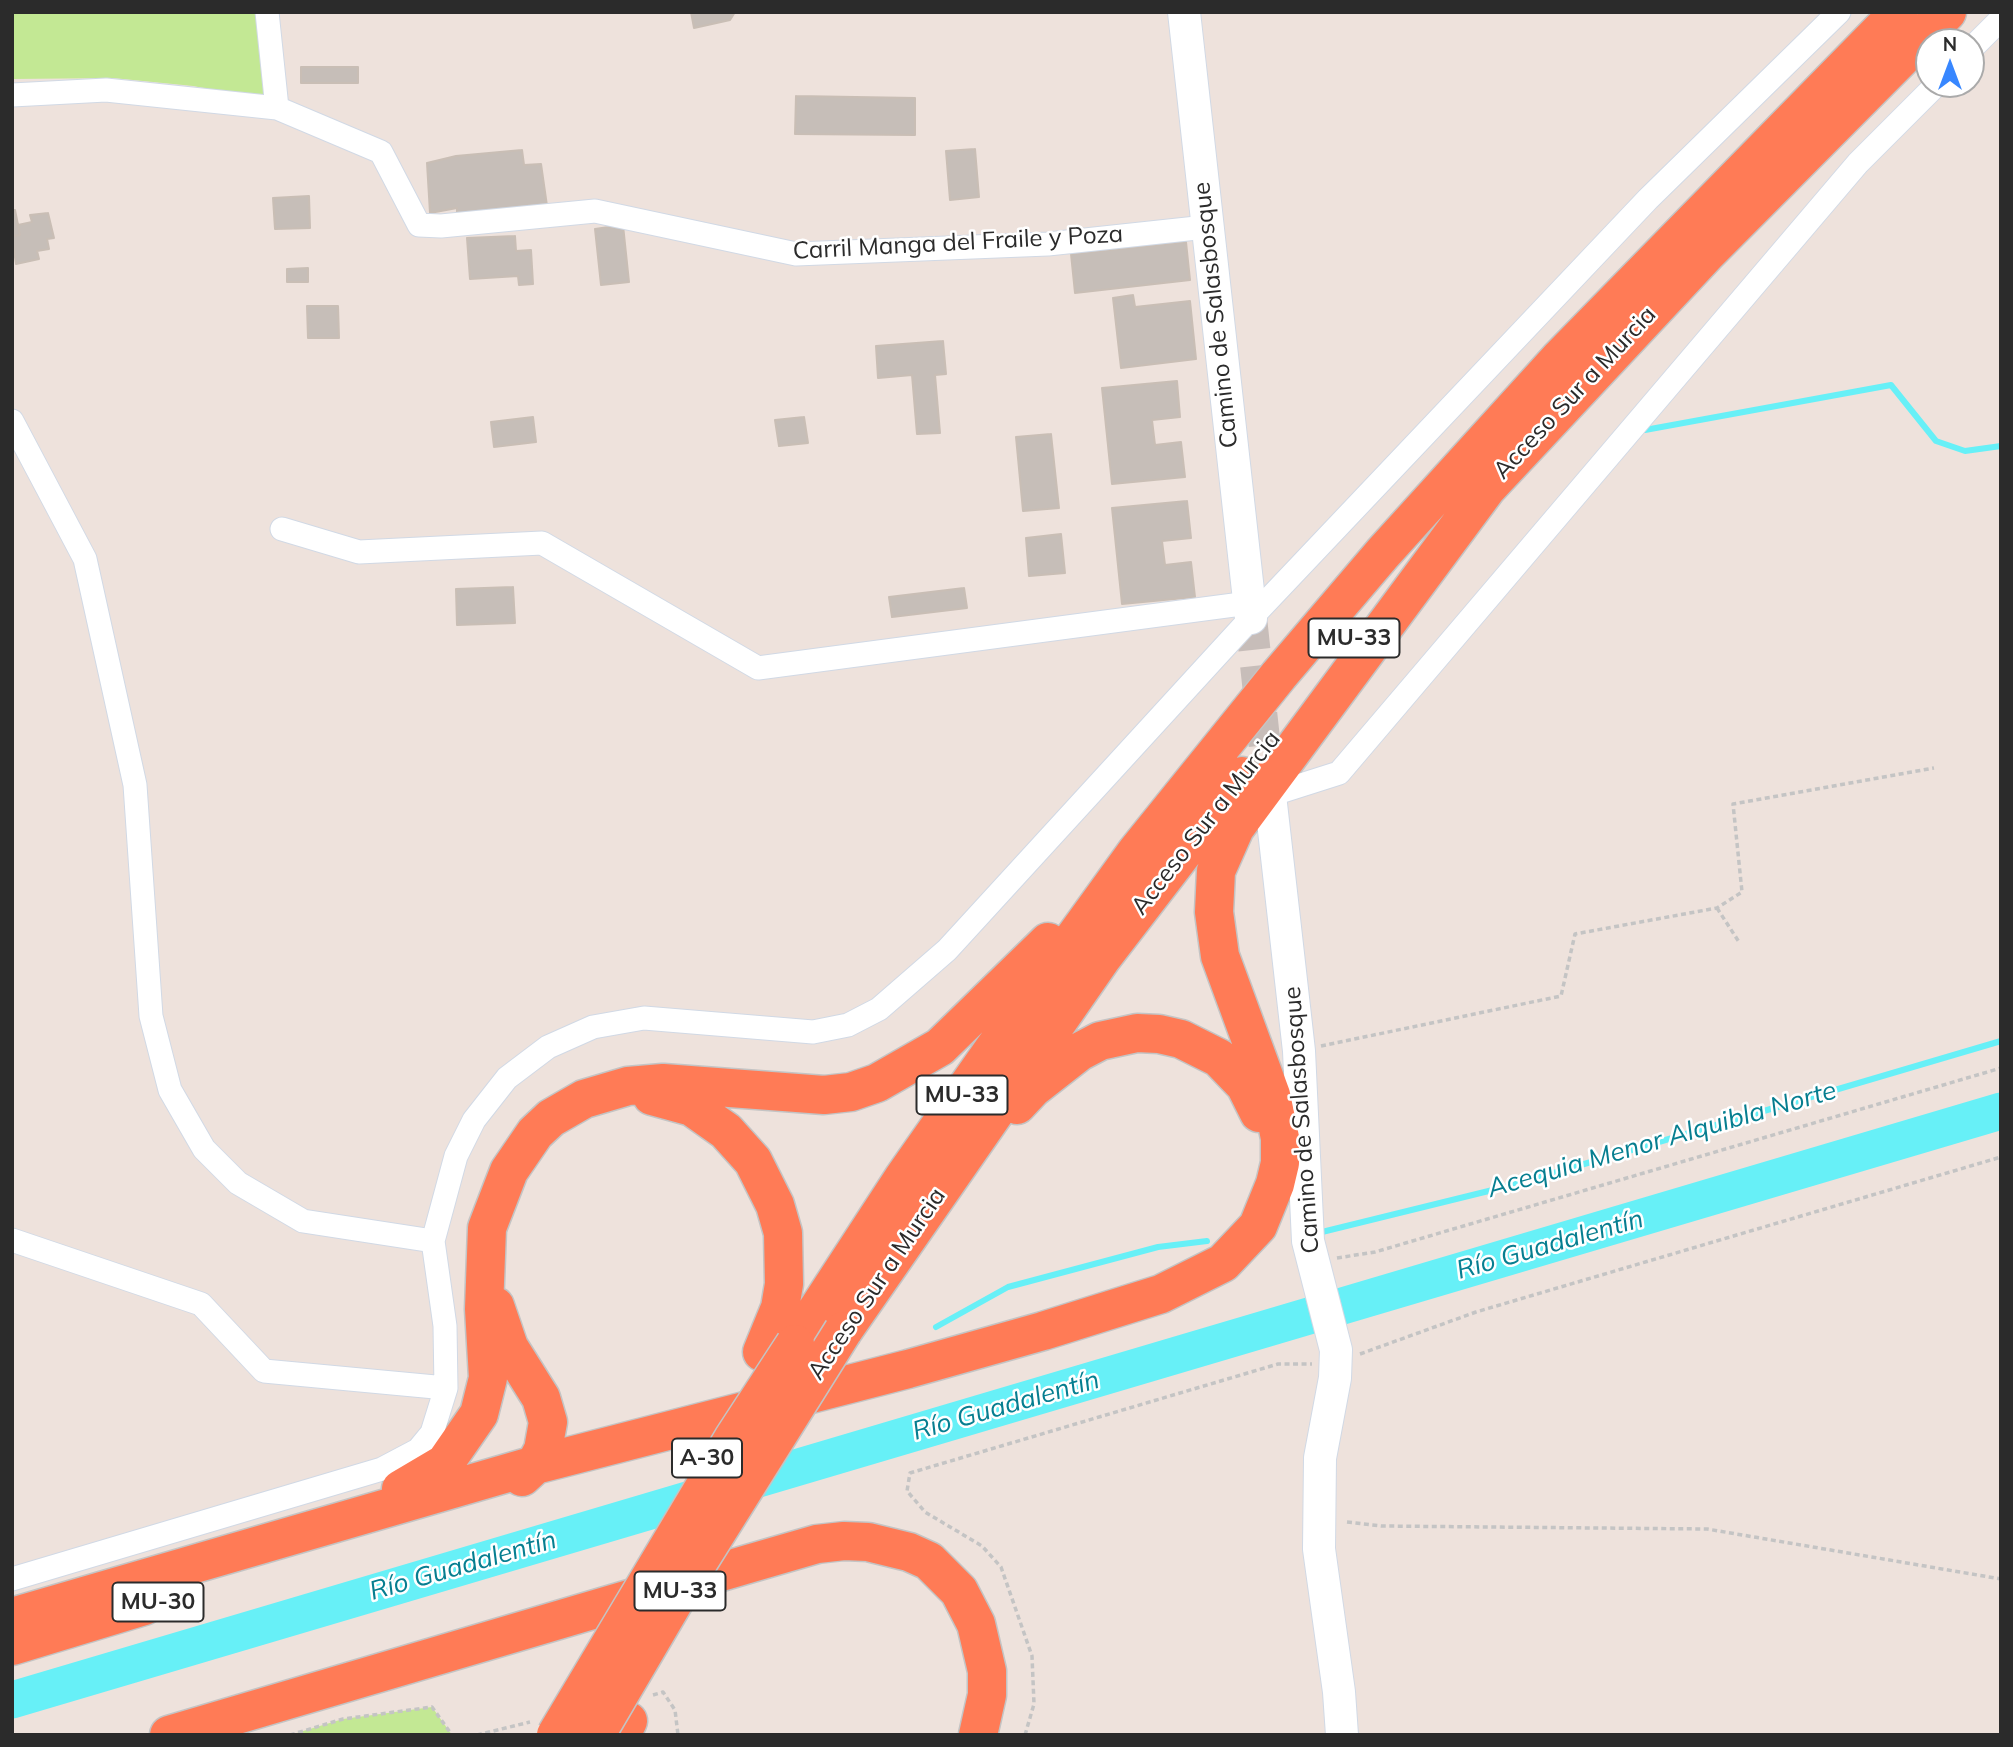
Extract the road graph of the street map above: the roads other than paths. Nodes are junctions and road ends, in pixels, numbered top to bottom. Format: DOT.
graph roads {
  1 [pos="267,12"];
  2 [pos="1184,12"];
  3 [pos="1839,12"];
  4 [pos="1899,12"];
  5 [pos="1947,12"];
  6 [pos="2001,19"];
  7 [pos="1985,35"];
  8 [pos="12,95"];
  9 [pos="1923,98"];
  10 [pos="276,108"];
  11 [pos="1206,227"];
  12 [pos="12,421"];
  13 [pos="1490,484"];
  14 [pos="282,529"];
  15 [pos="1250,610"];
  16 [pos="1270,795"];
  17 [pos="1138,851"];
  18 [pos="584,1099"];
  19 [pos="1258,1226"];
  20 [pos="12,1240"];
  21 [pos="433,1241"];
  22 [pos="899,1247"];
  23 [pos="485,1259"];
  24 [pos="779,1348"];
  25 [pos="908,1369"];
  26 [pos="446,1388"];
  27 [pos="535,1465"];
  28 [pos="300,1546"];
  29 [pos="12,1579"];
  30 [pos="12,1617"];
  31 [pos="12,1646"];
  32 [pos="611,1731"];
  33 [pos="169,1735"];
  34 [pos="556,1735"];
  35 [pos="978,1735"];
  36 [pos="1342,1735"];
  1 -- 10 [label="street"];
  2 -- 11 [label="street, Camino de Salasbosque"];
  3 -- 15 [label="street"];
  4 -- 17 [label="highway, Acceso Sur a Murcia / MU-33"];
  5 -- 13 [label="highway, Acceso Sur a Murcia / MU-33"];
  6 -- 7 [label="street"];
  8 -- 10 [label="street, Carril Manga del Fraile y Poza"];
  9 -- 16 [label="street"];
  10 -- 11 [label="street, Carril Manga del Fraile y Poza"];
  11 -- 15 [label="street, Camino de Salasbosque"];
  12 -- 21 [label="street"];
  13 -- 19 [label="highway"];
  13 -- 22 [label="highway, Acceso Sur a Murcia / MU-33"];
  14 -- 15 [label="street"];
  15 -- 21 [label="street"];
  16 -- 36 [label="street, Camino de Salasbosque"];
  17 -- 18 [label="highway"];
  17 -- 24 [label="highway, Acceso Sur a Murcia / MU-33"];
  18 -- 23 [label="highway"];
  18 -- 24 [label="highway"];
  19 -- 22 [label="highway"];
  19 -- 25 [label="highway"];
  20 -- 26 [label="street"];
  21 -- 26 [label="street"];
  22 -- 32 [label="highway, Acceso Sur a Murcia / MU-33, bridge"];
  23 -- 27 [label="highway"];
  23 -- 28 [label="highway"];
  24 -- 34 [label="highway, Acceso Sur a Murcia / MU-33, bridge"];
  25 -- 27 [label="highway"];
  25 -- 28 [label="highway"];
  26 -- 29 [label="street"];
  27 -- 28 [label="highway"];
  28 -- 30 [label="highway, MU-30"];
  28 -- 31 [label="highway, MU-30"];
  33 -- 35 [label="highway"];
}
